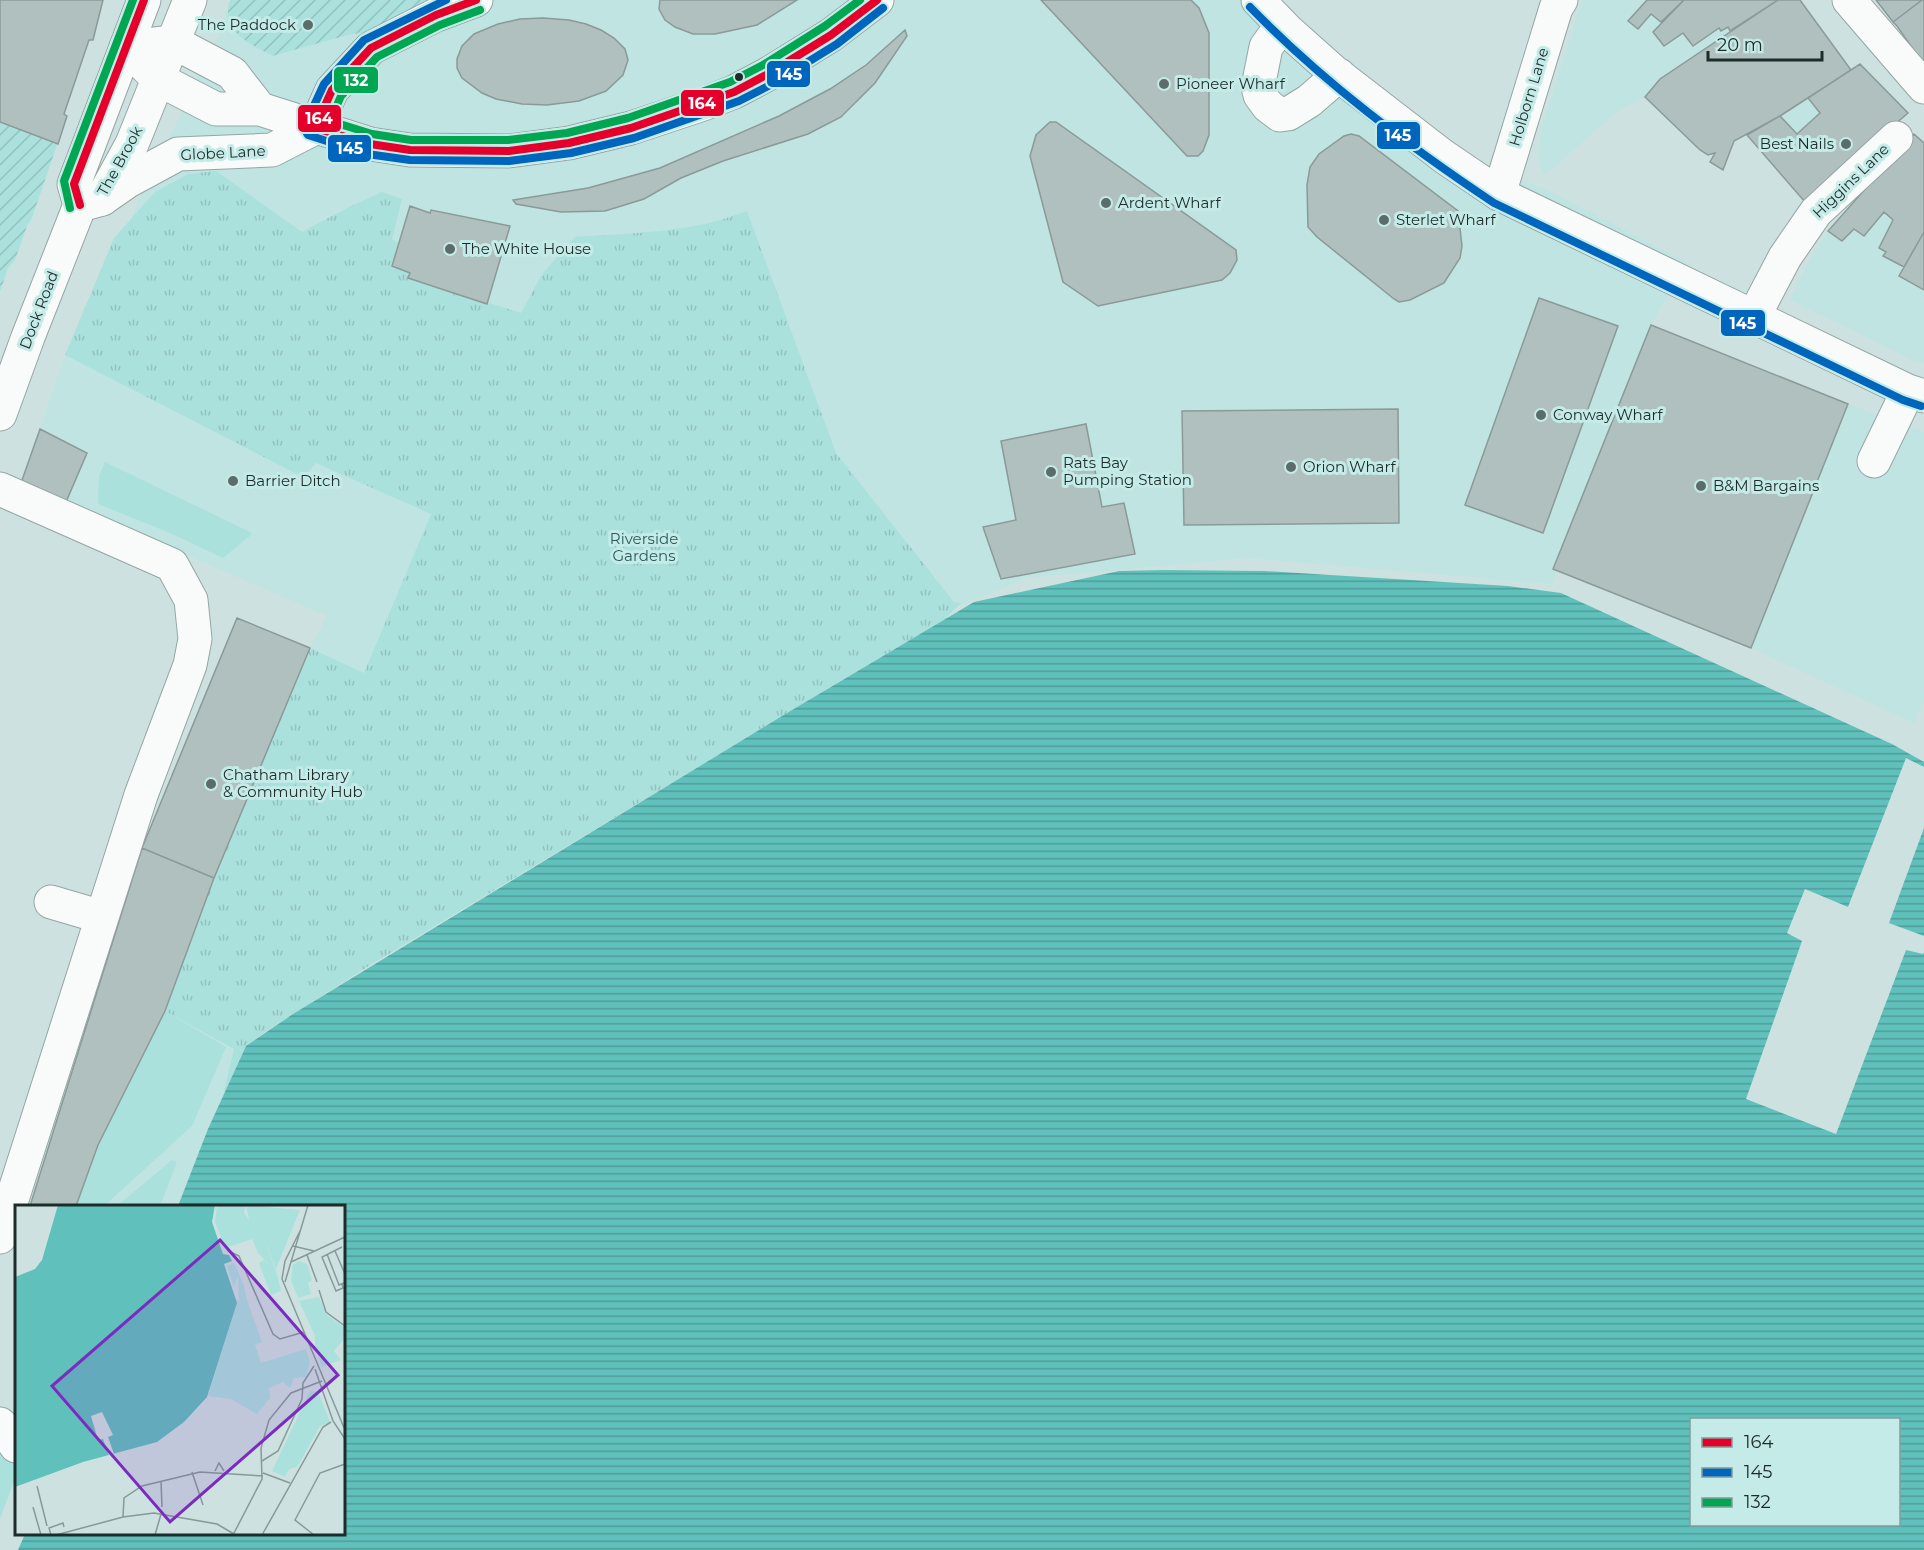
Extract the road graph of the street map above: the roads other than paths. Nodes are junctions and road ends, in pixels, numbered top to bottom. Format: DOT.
graph roads {
  1 [pos="144,0"];
  2 [pos="190,0"];
  3 [pos="477,0"];
  4 [pos="877,0"];
  5 [pos="1258,0"];
  6 [pos="1561,0"];
  7 [pos="1849,0"];
  8 [pos="1282,25"];
  9 [pos="173,42"];
  10 [pos="126,47"];
  11 [pos="1339,75"];
  12 [pos="158,79"];
  13 [pos="1924,87"];
  14 [pos="260,109"];
  15 [pos="315,128"];
  16 [pos="1896,138"];
  17 [pos="1499,194"];
  18 [pos="91,202"];
  19 [pos="1753,318"];
  20 [pos="1916,393"];
  21 [pos="1,413"];
  22 [pos="1874,461"];
  23 [pos="0,489"];
  24 [pos="51,902"];
  25 [pos="102,917"];
  26 [pos="0,1238"];
  27 [pos="0,1424"];
  28 [pos="15,1445"];
  1 -- 10 [label="street, The Brook"];
  2 -- 9 [label="street, The Brook"];
  3 -- 15 [label="street"];
  4 -- 15 [label="street"];
  5 -- 8 [label="street"];
  6 -- 17 [label="street, Holborn Lane"];
  7 -- 13 [label="street"];
  8 -- 11 [label="street"];
  8 -- 11 [label="street"];
  9 -- 10 [label="street"];
  9 -- 12 [label="street, The Brook"];
  9 -- 14 [label="street"];
  10 -- 12 [label="street"];
  10 -- 18 [label="street, The Brook"];
  11 -- 17 [label="street"];
  12 -- 14 [label="street"];
  12 -- 18 [label="street, The Brook"];
  14 -- 15 [label="street"];
  15 -- 18 [label="street, Globe Lane"];
  16 -- 19 [label="street, Higgins Lane"];
  17 -- 19 [label="street"];
  18 -- 21 [label="street, Dock Road"];
  19 -- 20 [label="street"];
  20 -- 22 [label="street"];
  23 -- 25 [label="street"];
  24 -- 25 [label="street"];
  25 -- 26 [label="street"];
  27 -- 28 [label="street"];
}
